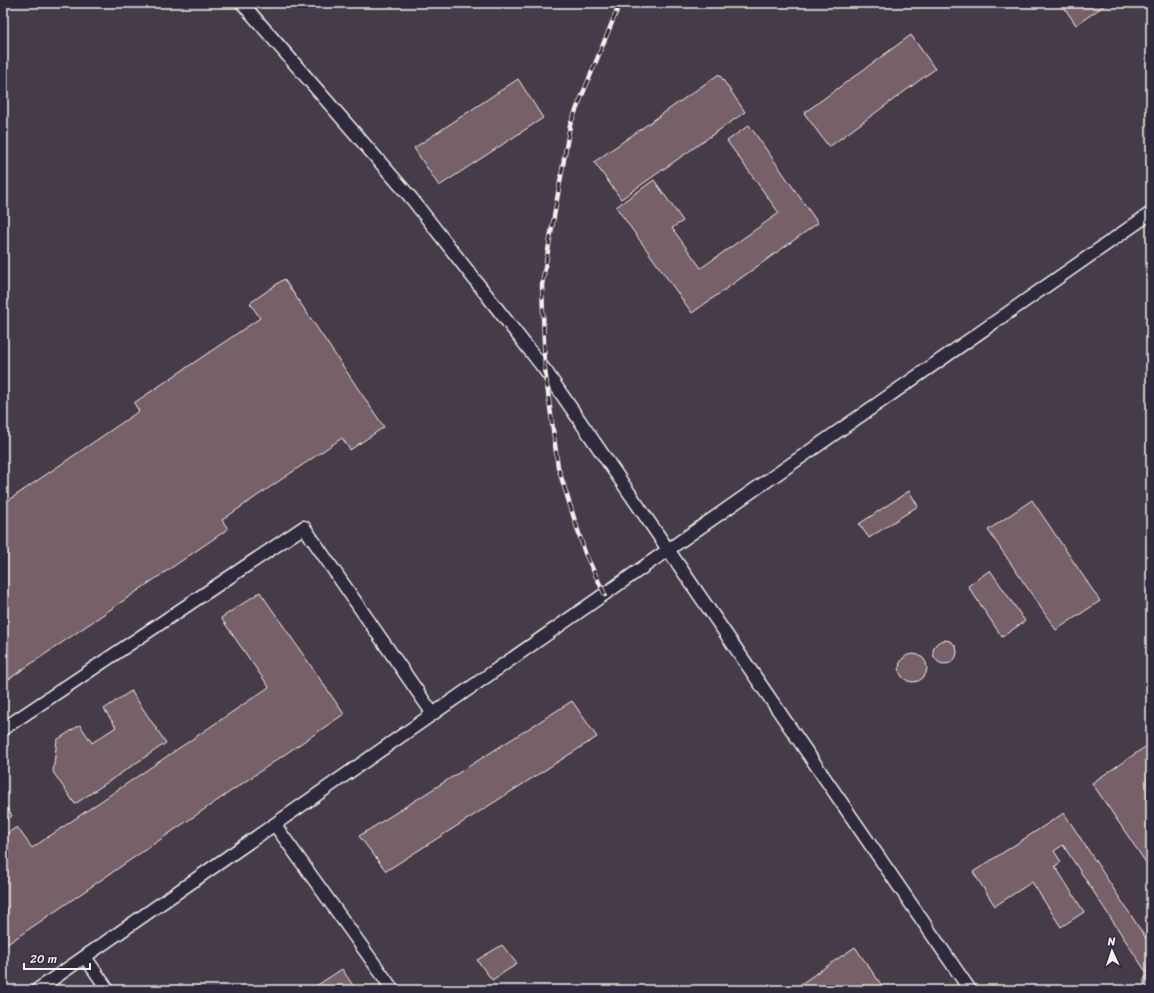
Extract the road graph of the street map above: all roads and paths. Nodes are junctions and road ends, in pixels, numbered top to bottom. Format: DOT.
graph roads {
  1 [pos="242,3"];
  2 [pos="1151,213"];
  3 [pos="669,550"];
  4 [pos="433,714"];
  5 [pos="3,729"];
  6 [pos="275,825"];
  7 [pos="85,957"];
  8 [pos="37,990"];
  9 [pos="108,990"];
  10 [pos="393,990"];
  11 [pos="970,990"];
  1 -- 3 [label="lane"];
  2 -- 3 [label="lane"];
  3 -- 4 [label="lane"];
  3 -- 11 [label="lane"];
  4 -- 5 [label="lane"];
  4 -- 6 [label="lane"];
  6 -- 7 [label="lane"];
  6 -- 10 [label="lane"];
  7 -- 8 [label="lane"];
  7 -- 9 [label="lane"];
}
